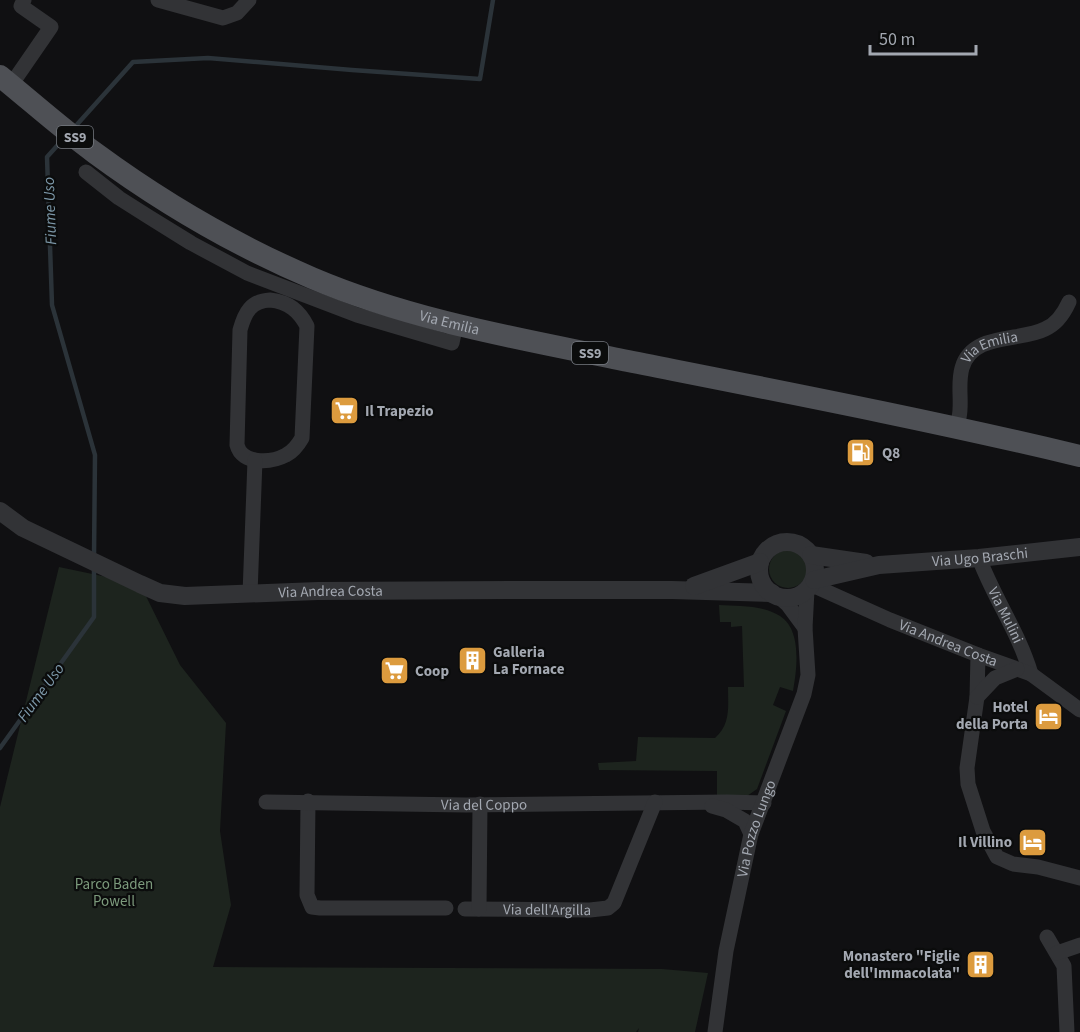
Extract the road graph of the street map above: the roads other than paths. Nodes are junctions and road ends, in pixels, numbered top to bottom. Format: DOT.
graph roads {
  1 [pos="24,0"];
  2 [pos="158,0"];
  3 [pos="249,0"];
  4 [pos="12,86"];
  5 [pos="86,172"];
  6 [pos="1069,302"];
  7 [pos="456,324"];
  8 [pos="957,428"];
  9 [pos="1080,456"];
  10 [pos="255,460"];
  11 [pos="0,511"];
  12 [pos="1080,547"];
  13 [pos="811,555"];
  14 [pos="979,558"];
  15 [pos="760,562"];
  16 [pos="879,565"];
  17 [pos="811,585"];
  18 [pos="682,590"];
  19 [pos="250,594"];
  20 [pos="775,595"];
  21 [pos="805,628"];
  22 [pos="978,655"];
  23 [pos="1024,672"];
  24 [pos="977,698"];
  25 [pos="1080,710"];
  26 [pos="308,801"];
  27 [pos="266,802"];
  28 [pos="656,802"];
  29 [pos="700,802"];
  30 [pos="764,803"];
  31 [pos="480,804"];
  32 [pos="752,834"];
  33 [pos="1080,878"];
  34 [pos="446,909"];
  35 [pos="1047,936"];
  36 [pos="1080,945"];
  37 [pos="1057,953"];
  38 [pos="716,1032"];
  39 [pos="1067,1032"];
  1 -- 4 [label="street"];
  2 -- 3 [label="street"];
  4 -- 7 [label="main road, Via Emilia / SS9"];
  5 -- 7 [label="street"];
  6 -- 8 [label="street, Via Emilia"];
  7 -- 8 [label="main road, Via Emilia / SS9"];
  8 -- 9 [label="main road, Via Emilia / SS9"];
  10 -- 10 [label="street"];
  10 -- 19 [label="street"];
  11 -- 19 [label="street, Via Andrea Costa"];
  12 -- 14 [label="street, Via Ugo Braschi"];
  13 -- 15 [label="street"];
  13 -- 16 [label="street, Via Ugo Braschi"];
  13 -- 17 [label="street"];
  14 -- 16 [label="street, Via Ugo Braschi"];
  14 -- 23 [label="street, Via Mulini"];
  15 -- 18 [label="street, Via Andrea Costa"];
  15 -- 20 [label="street"];
  16 -- 17 [label="street, Via Ugo Braschi"];
  17 -- 20 [label="street"];
  17 -- 21 [label="street, Via Pozzo Lungo"];
  17 -- 22 [label="street, Via Andrea Costa"];
  18 -- 19 [label="street, Via Andrea Costa"];
  18 -- 20 [label="street, Via Andrea Costa"];
  20 -- 21 [label="street"];
  21 -- 30 [label="street, Via Pozzo Lungo"];
  22 -- 23 [label="street, Via Andrea Costa"];
  22 -- 24 [label="street"];
  23 -- 24 [label="street"];
  23 -- 25 [label="street, Via Andrea Costa"];
  24 -- 33 [label="street"];
  26 -- 27 [label="street, Via del Coppo"];
  26 -- 31 [label="street, Via del Coppo"];
  26 -- 34 [label="street"];
  28 -- 29 [label="street, Via del Coppo"];
  28 -- 31 [label="street, Via del Coppo"];
  28 -- 31 [label="street, Via dell'Argilla"];
  29 -- 30 [label="street, Via del Coppo"];
  29 -- 32 [label="street, Via del Coppo"];
  30 -- 32 [label="street, Via Pozzo Lungo"];
  32 -- 38 [label="street, Via Pozzo Lungo"];
  35 -- 37 [label="street"];
  36 -- 37 [label="street"];
  37 -- 39 [label="street"];
}
